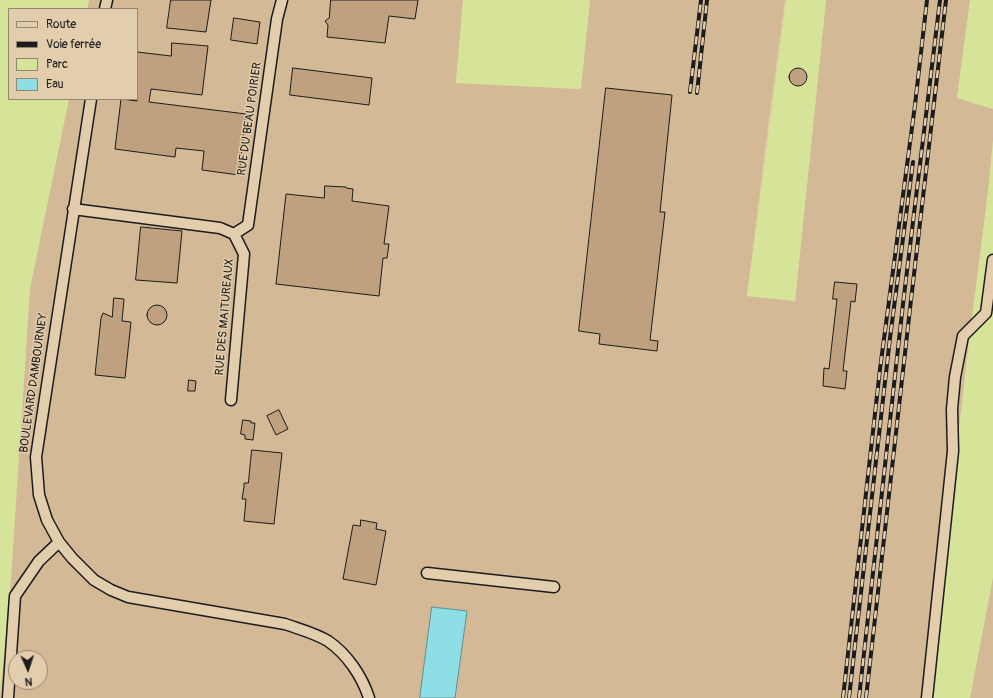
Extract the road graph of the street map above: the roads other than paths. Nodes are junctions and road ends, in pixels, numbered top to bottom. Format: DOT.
graph roads {
  1 [pos="282,0"];
  2 [pos="91,100"];
  3 [pos="73,209"];
  4 [pos="234,234"];
  5 [pos="993,260"];
  6 [pos="231,400"];
  7 [pos="59,542"];
  8 [pos="427,573"];
  9 [pos="554,587"];
  10 [pos="8,698"];
  11 [pos="369,698"];
  12 [pos="927,698"];
  1 -- 4 [label="street, RUE DU BEAU POIRIER"];
  2 -- 3 [label="street, BOULEVARD DAMBOURNEY"];
  3 -- 4 [label="street"];
  3 -- 7 [label="street, BOULEVARD DAMBOURNEY"];
  4 -- 6 [label="street, RUE DES MAITUREAUX"];
  5 -- 12 [label="street"];
  7 -- 10 [label="street"];
  7 -- 11 [label="street, BOULEVARD DAMBOURNEY"];
  8 -- 9 [label="street"];
}
